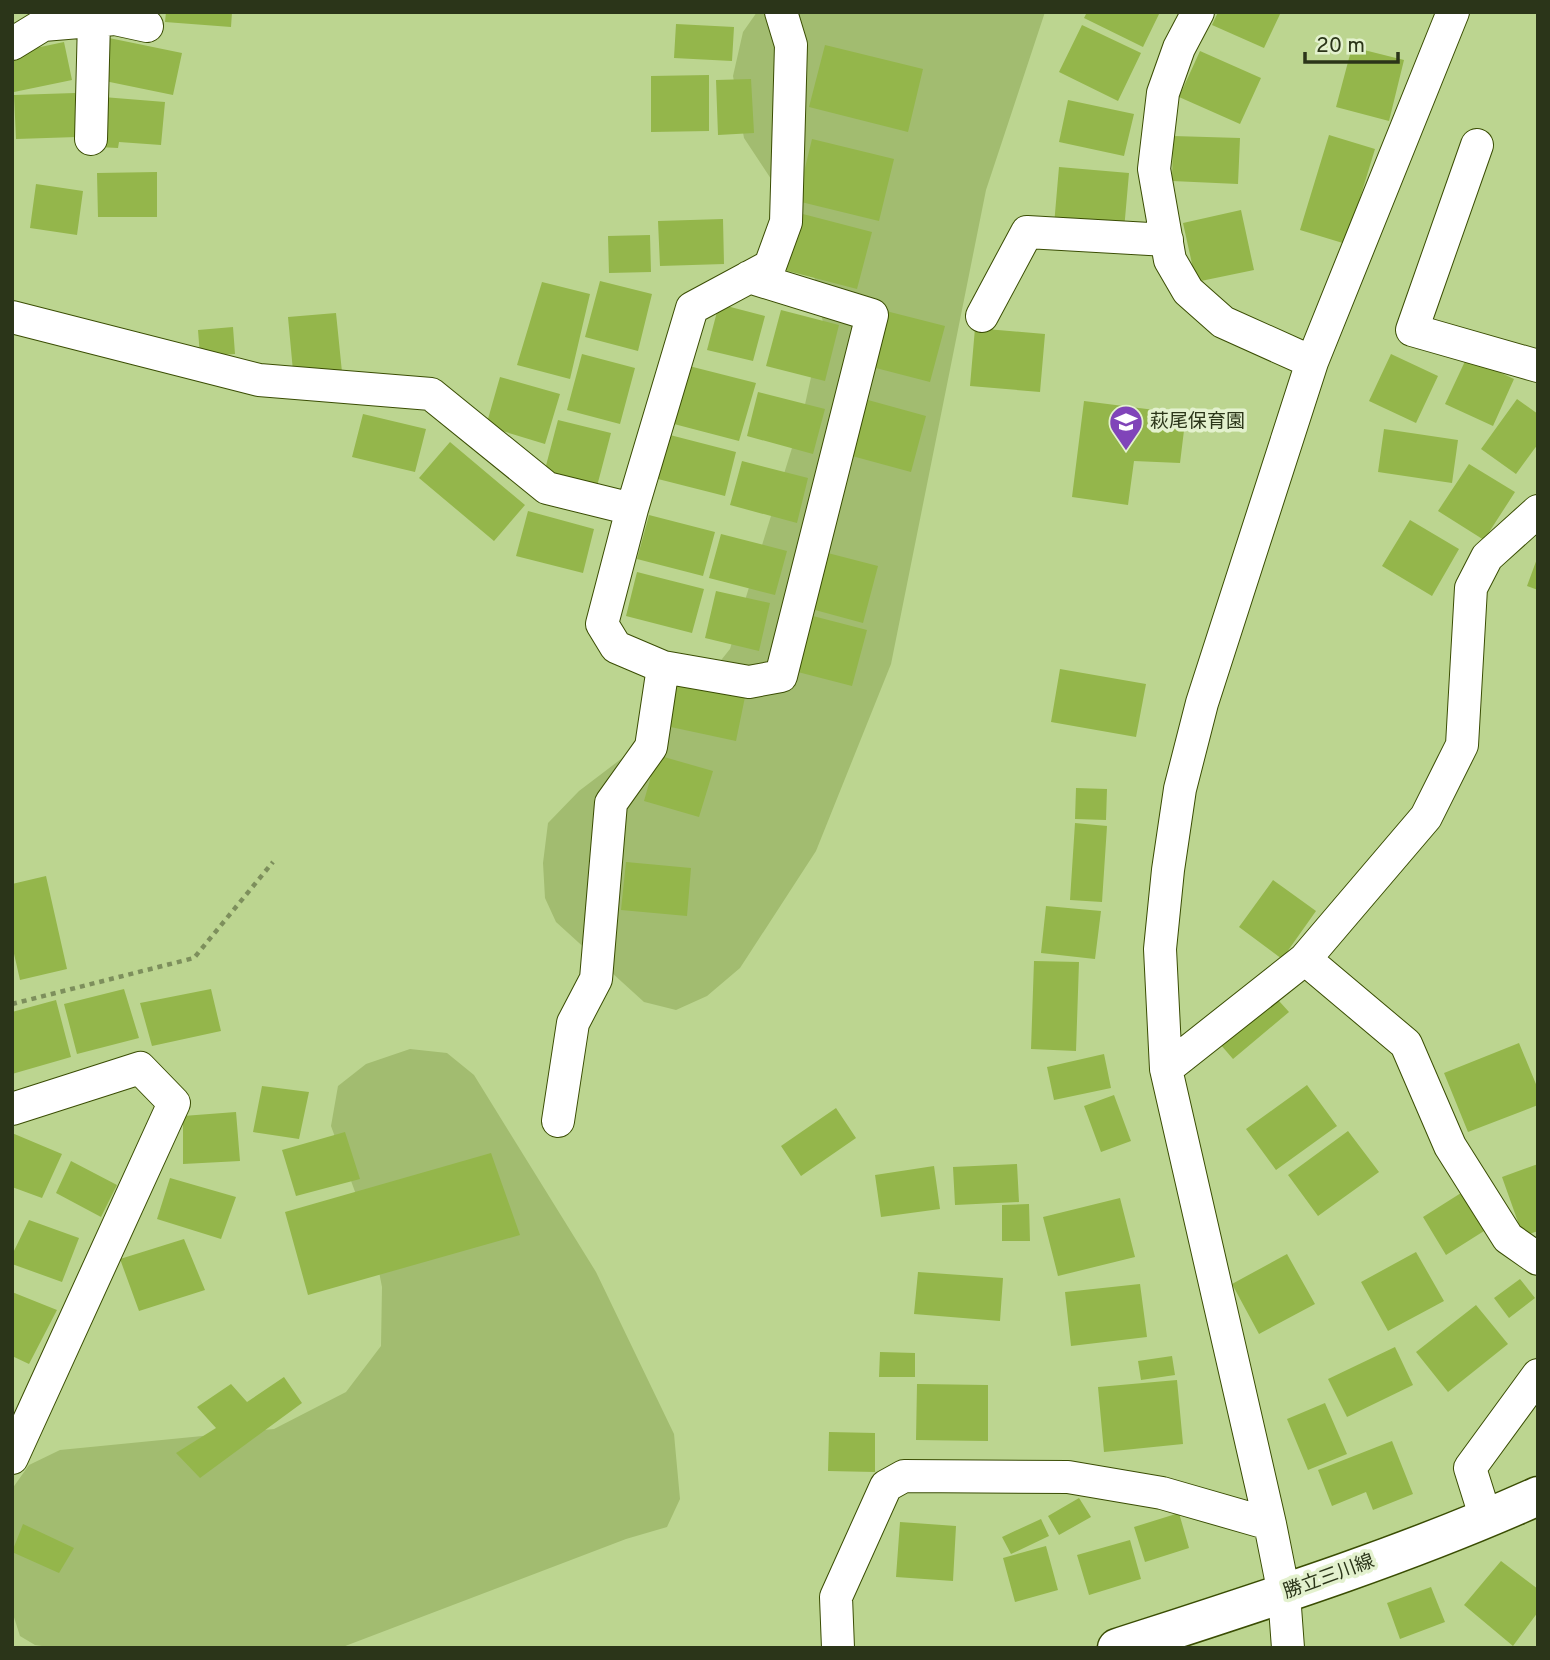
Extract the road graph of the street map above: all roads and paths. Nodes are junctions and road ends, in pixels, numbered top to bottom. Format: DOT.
graph roads {
  1 [pos="782,12"];
  2 [pos="1198,12"];
  3 [pos="1453,12"];
  4 [pos="94,21"];
  5 [pos="147,26"];
  6 [pos="12,44"];
  7 [pos="92,139"];
  8 [pos="1478,145"];
  9 [pos="1167,240"];
  10 [pos="749,277"];
  11 [pos="982,316"];
  12 [pos="12,317"];
  13 [pos="1312,362"];
  14 [pos="1538,366"];
  15 [pos="632,509"];
  16 [pos="1538,511"];
  17 [pos="663,667"];
  18 [pos="273,862"];
  19 [pos="1305,959"];
  20 [pos="12,1004"];
  21 [pos="1166,1069"];
  22 [pos="12,1109"];
  23 [pos="558,1121"];
  24 [pos="1538,1259"];
  25 [pos="1538,1376"];
  26 [pos="12,1458"];
  27 [pos="1538,1496"];
  28 [pos="1486,1519"];
  29 [pos="1270,1524"];
  30 [pos="1284,1594"];
  31 [pos="838,1648"];
  32 [pos="1117,1648"];
  33 [pos="1288,1648"];
  1 -- 10 [label="street"];
  2 -- 9 [label="street"];
  3 -- 13 [label="street"];
  4 -- 5 [label="street"];
  4 -- 6 [label="street"];
  4 -- 7 [label="street"];
  8 -- 14 [label="street"];
  9 -- 11 [label="street"];
  9 -- 13 [label="street"];
  10 -- 15 [label="street"];
  10 -- 17 [label="street"];
  12 -- 15 [label="street"];
  13 -- 21 [label="street"];
  15 -- 17 [label="street"];
  16 -- 19 [label="street"];
  17 -- 23 [label="street"];
  18 -- 20 [label="path"];
  19 -- 21 [label="street"];
  19 -- 24 [label="street"];
  21 -- 29 [label="street"];
  22 -- 26 [label="street"];
  25 -- 28 [label="street"];
  27 -- 28 [label="main road, 勝立三川線"];
  28 -- 30 [label="main road, 勝立三川線"];
  29 -- 30 [label="street"];
  29 -- 31 [label="street"];
  30 -- 32 [label="main road, 勝立三川線"];
  30 -- 33 [label="street"];
}
